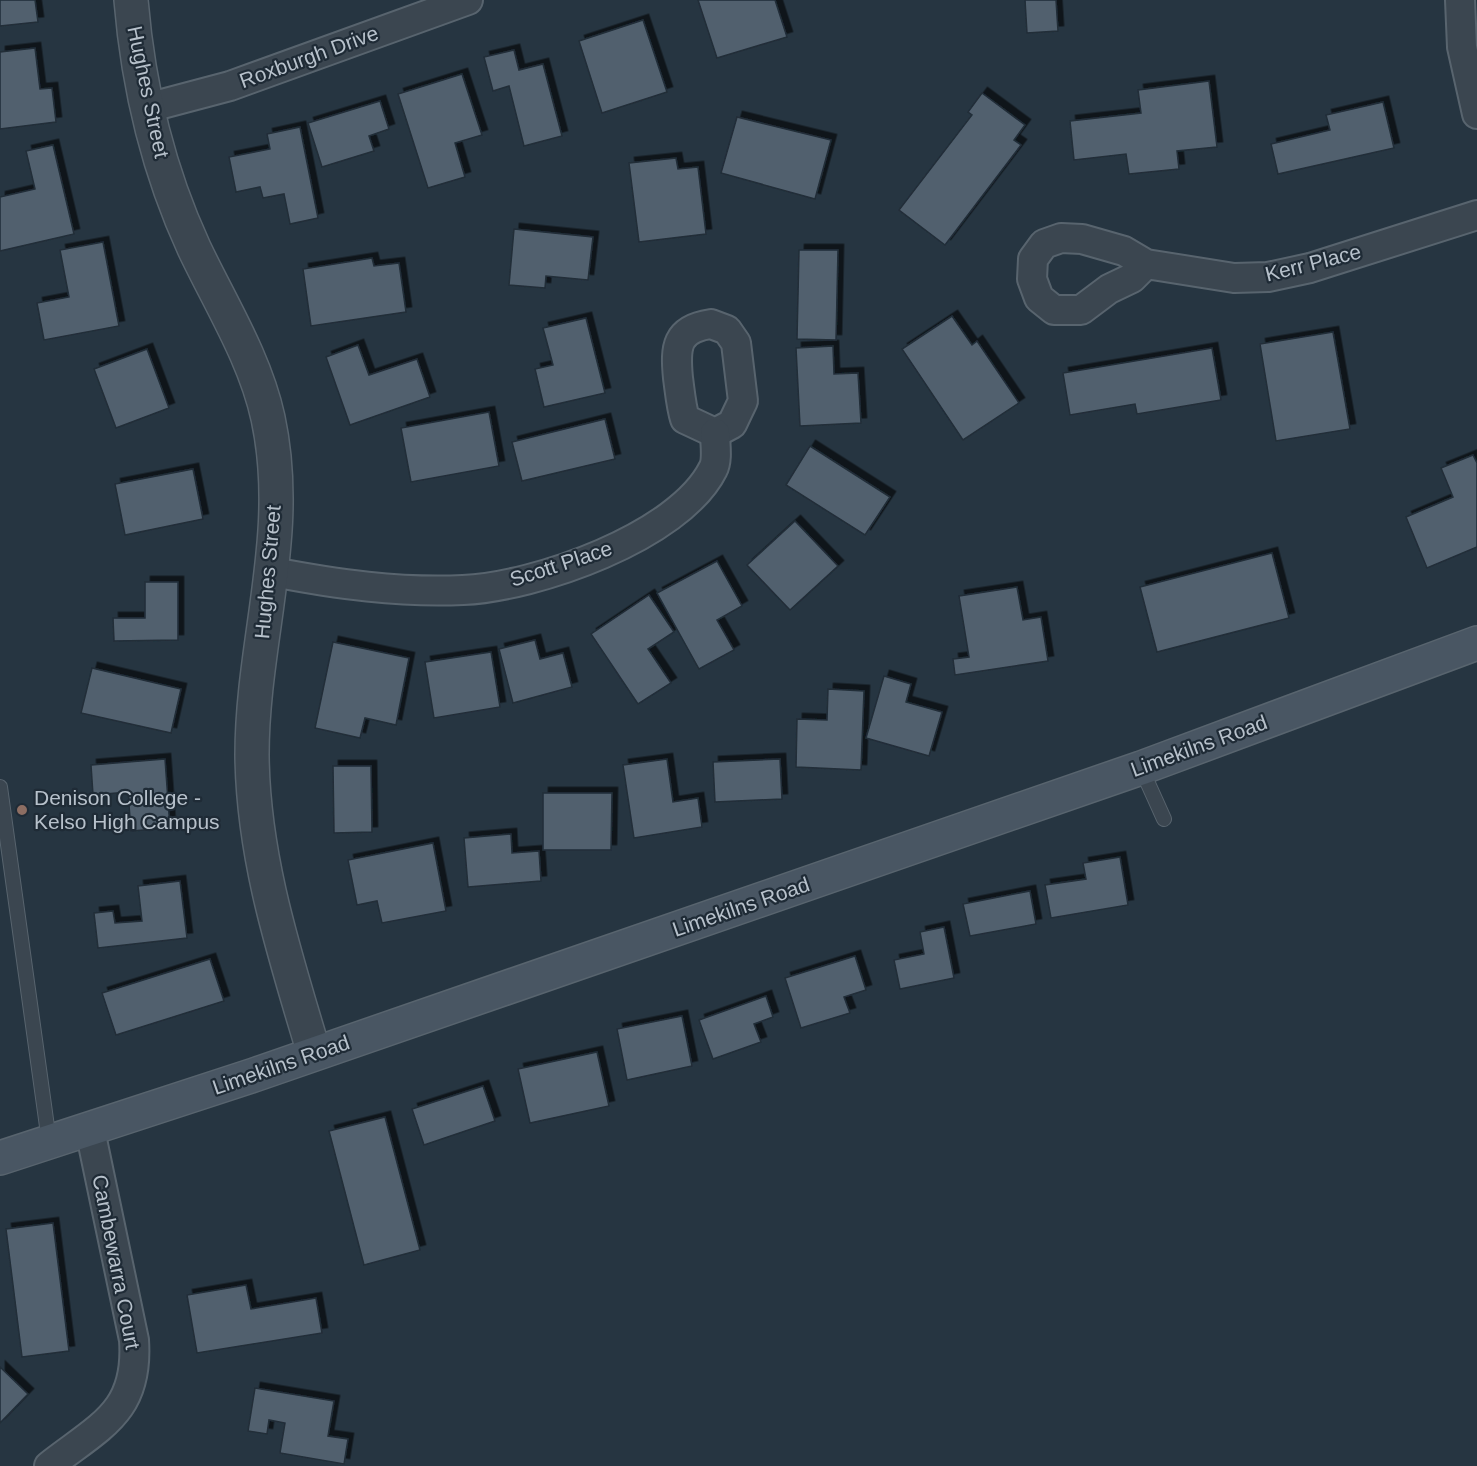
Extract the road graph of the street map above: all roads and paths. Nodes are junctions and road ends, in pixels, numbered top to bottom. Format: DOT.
graph roads {
  1 [pos="131,0"];
  2 [pos="468,0"];
  3 [pos="1460,0"];
  4 [pos="147,108"];
  5 [pos="1477,114"];
  6 [pos="1477,215"];
  7 [pos="1146,264"];
  8 [pos="716,433"];
  9 [pos="273,572"];
  10 [pos="1477,643"];
  11 [pos="1141,768"];
  12 [pos="0,787"];
  13 [pos="1164,819"];
  14 [pos="314,1053"];
  15 [pos="90,1130"];
  16 [pos="49,1142"];
  17 [pos="0,1158"];
  18 [pos="50,1466"];
  1 -- 4 [label="street, Hughes Street"];
  2 -- 4 [label="street, Roxburgh Drive"];
  3 -- 5 [label="street"];
  4 -- 9 [label="street, Hughes Street"];
  6 -- 7 [label="street, Kerr Place"];
  8 -- 9 [label="street, Scott Place"];
  9 -- 14 [label="street, Hughes Street"];
  10 -- 11 [label="main road, Limekilns Road"];
  11 -- 13 [label="lane"];
  11 -- 14 [label="main road, Limekilns Road"];
  12 -- 16 [label="lane"];
  14 -- 15 [label="main road, Limekilns Road"];
  15 -- 16 [label="main road, Limekilns Road"];
  15 -- 18 [label="street, Cambewarra Court"];
  16 -- 17 [label="main road, Limekilns Road"];
}
